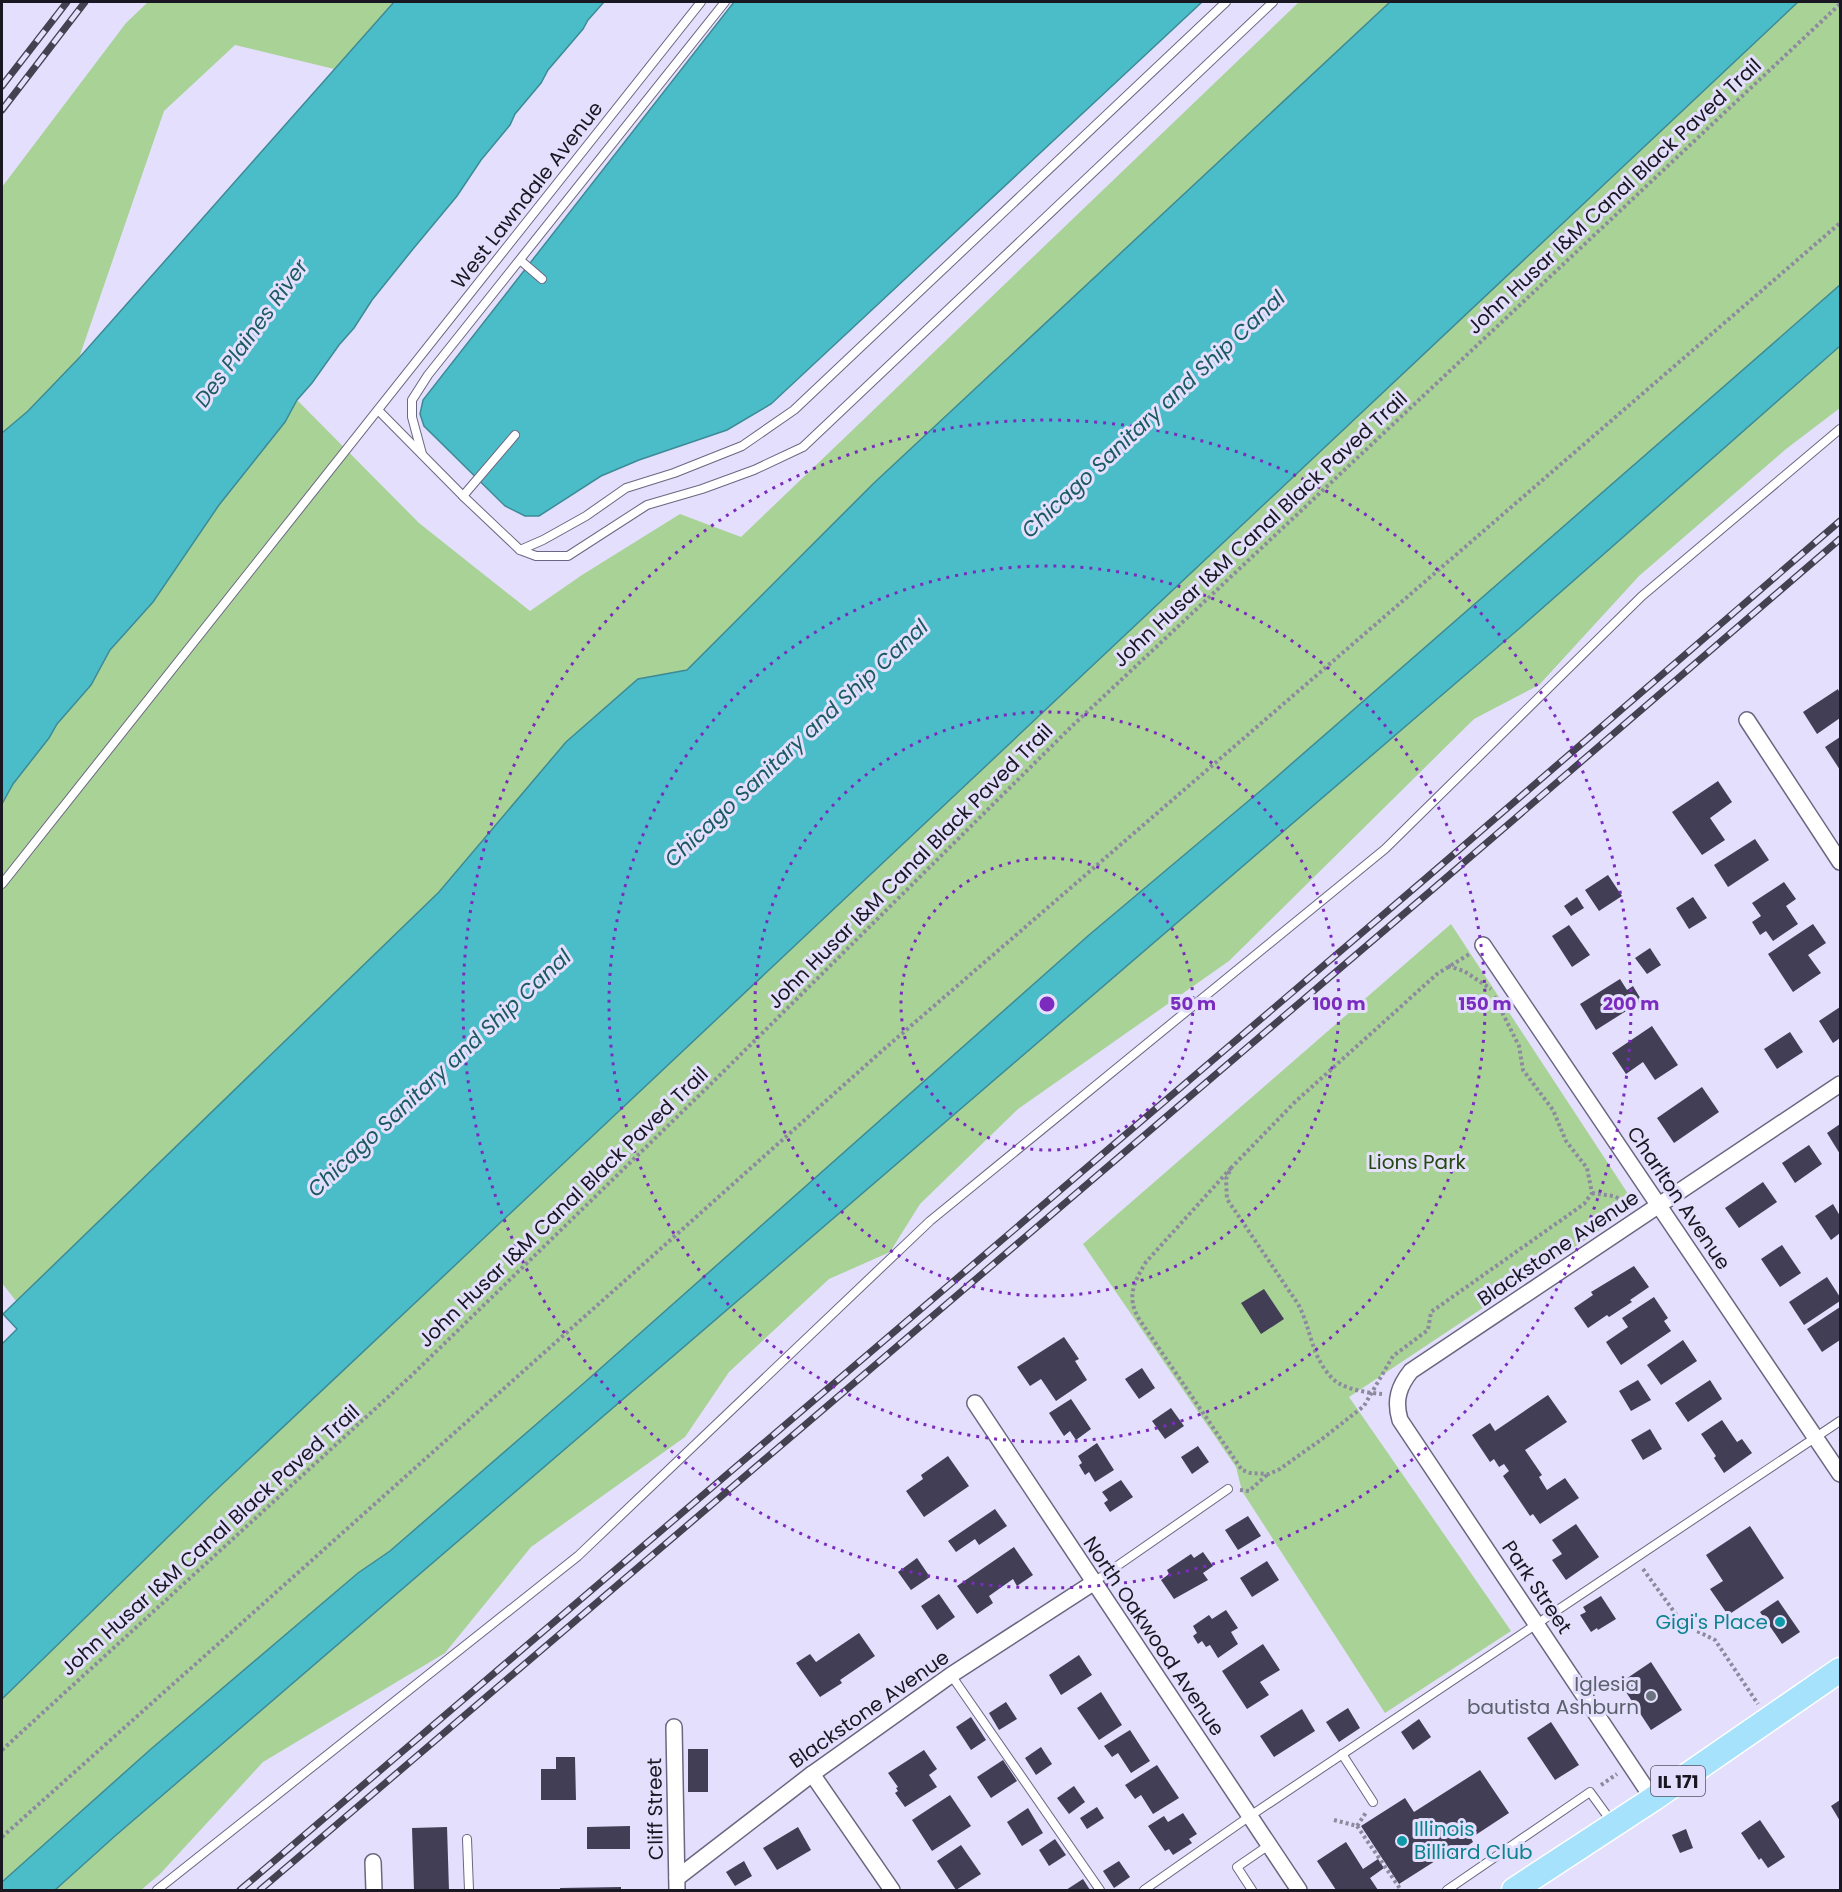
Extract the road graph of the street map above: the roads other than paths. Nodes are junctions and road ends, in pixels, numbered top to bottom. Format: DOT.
graph roads {
  1 [pos="701,2"];
  2 [pos="724,2"];
  3 [pos="1226,2"];
  4 [pos="1274,2"];
  5 [pos="520,260"];
  6 [pos="542,279"];
  7 [pos="378,410"];
  8 [pos="1840,429"];
  9 [pos="516,435"];
  10 [pos="423,455"];
  11 [pos="463,496"];
  12 [pos="520,550"];
  13 [pos="1747,720"];
  14 [pos="1840,862"];
  15 [pos="2,884"];
  16 [pos="1484,945"];
  17 [pos="1840,1084"];
  18 [pos="1653,1210"];
  19 [pos="1397,1395"];
  20 [pos="975,1403"];
  21 [pos="1840,1421"];
  22 [pos="1817,1437"];
  23 [pos="1840,1474"];
  24 [pos="1228,1489"];
  25 [pos="1093,1583"];
  26 [pos="1536,1624"];
  27 [pos="1840,1670"];
  28 [pos="951,1675"];
  29 [pos="674,1727"];
  30 [pos="1342,1754"];
  31 [pos="812,1774"];
  32 [pos="1653,1799"];
  33 [pos="1373,1802"];
  34 [pos="1250,1816"];
  35 [pos="1614,1825"];
  36 [pos="467,1839"];
  37 [pos="1269,1845"];
  38 [pos="373,1862"];
  39 [pos="677,1884"];
  40 [pos="157,1890"];
  41 [pos="374,1890"];
  42 [pos="469,1890"];
  43 [pos="892,1890"];
  44 [pos="1100,1890"];
  45 [pos="1144,1890"];
  46 [pos="1252,1890"];
  47 [pos="1299,1890"];
  48 [pos="1447,1890"];
  49 [pos="1514,1890"];
  1 -- 7 [label="lane, West Lawndale Avenue"];
  2 -- 5 [label="lane"];
  3 -- 12 [label="lane"];
  4 -- 12 [label="lane"];
  5 -- 6 [label="lane"];
  5 -- 10 [label="lane"];
  7 -- 10 [label="lane"];
  7 -- 15 [label="lane, West Lawndale Avenue"];
  8 -- 40 [label="lane"];
  9 -- 11 [label="lane"];
  10 -- 11 [label="lane"];
  11 -- 12 [label="lane"];
  13 -- 14 [label="street"];
  16 -- 18 [label="street, Charlton Avenue"];
  17 -- 18 [label="street, Blackstone Avenue"];
  18 -- 19 [label="street, Blackstone Avenue"];
  18 -- 22 [label="street, Charlton Avenue"];
  19 -- 26 [label="street, Park Street"];
  20 -- 25 [label="street, North Oakwood Avenue"];
  21 -- 22 [label="lane"];
  22 -- 23 [label="street, Charlton Avenue"];
  22 -- 26 [label="lane"];
  24 -- 25 [label="lane"];
  25 -- 28 [label="street, Blackstone Avenue"];
  25 -- 34 [label="street, North Oakwood Avenue"];
  26 -- 30 [label="lane"];
  26 -- 32 [label="street, Park Street"];
  27 -- 32 [label="main road, IL 171"];
  28 -- 31 [label="street, Blackstone Avenue"];
  28 -- 44 [label="lane"];
  29 -- 39 [label="street, Cliff Street"];
  30 -- 33 [label="lane"];
  30 -- 34 [label="lane"];
  31 -- 39 [label="street, Blackstone Avenue"];
  31 -- 43 [label="street"];
  32 -- 35 [label="main road, IL 171"];
  34 -- 37 [label="street, North Oakwood Avenue"];
  34 -- 45 [label="lane"];
  35 -- 48 [label="lane"];
  35 -- 49 [label="main road, IL 171"];
  36 -- 42 [label="lane"];
  37 -- 46 [label="lane"];
  37 -- 47 [label="street, North Oakwood Avenue"];
  38 -- 41 [label="street"];
}
